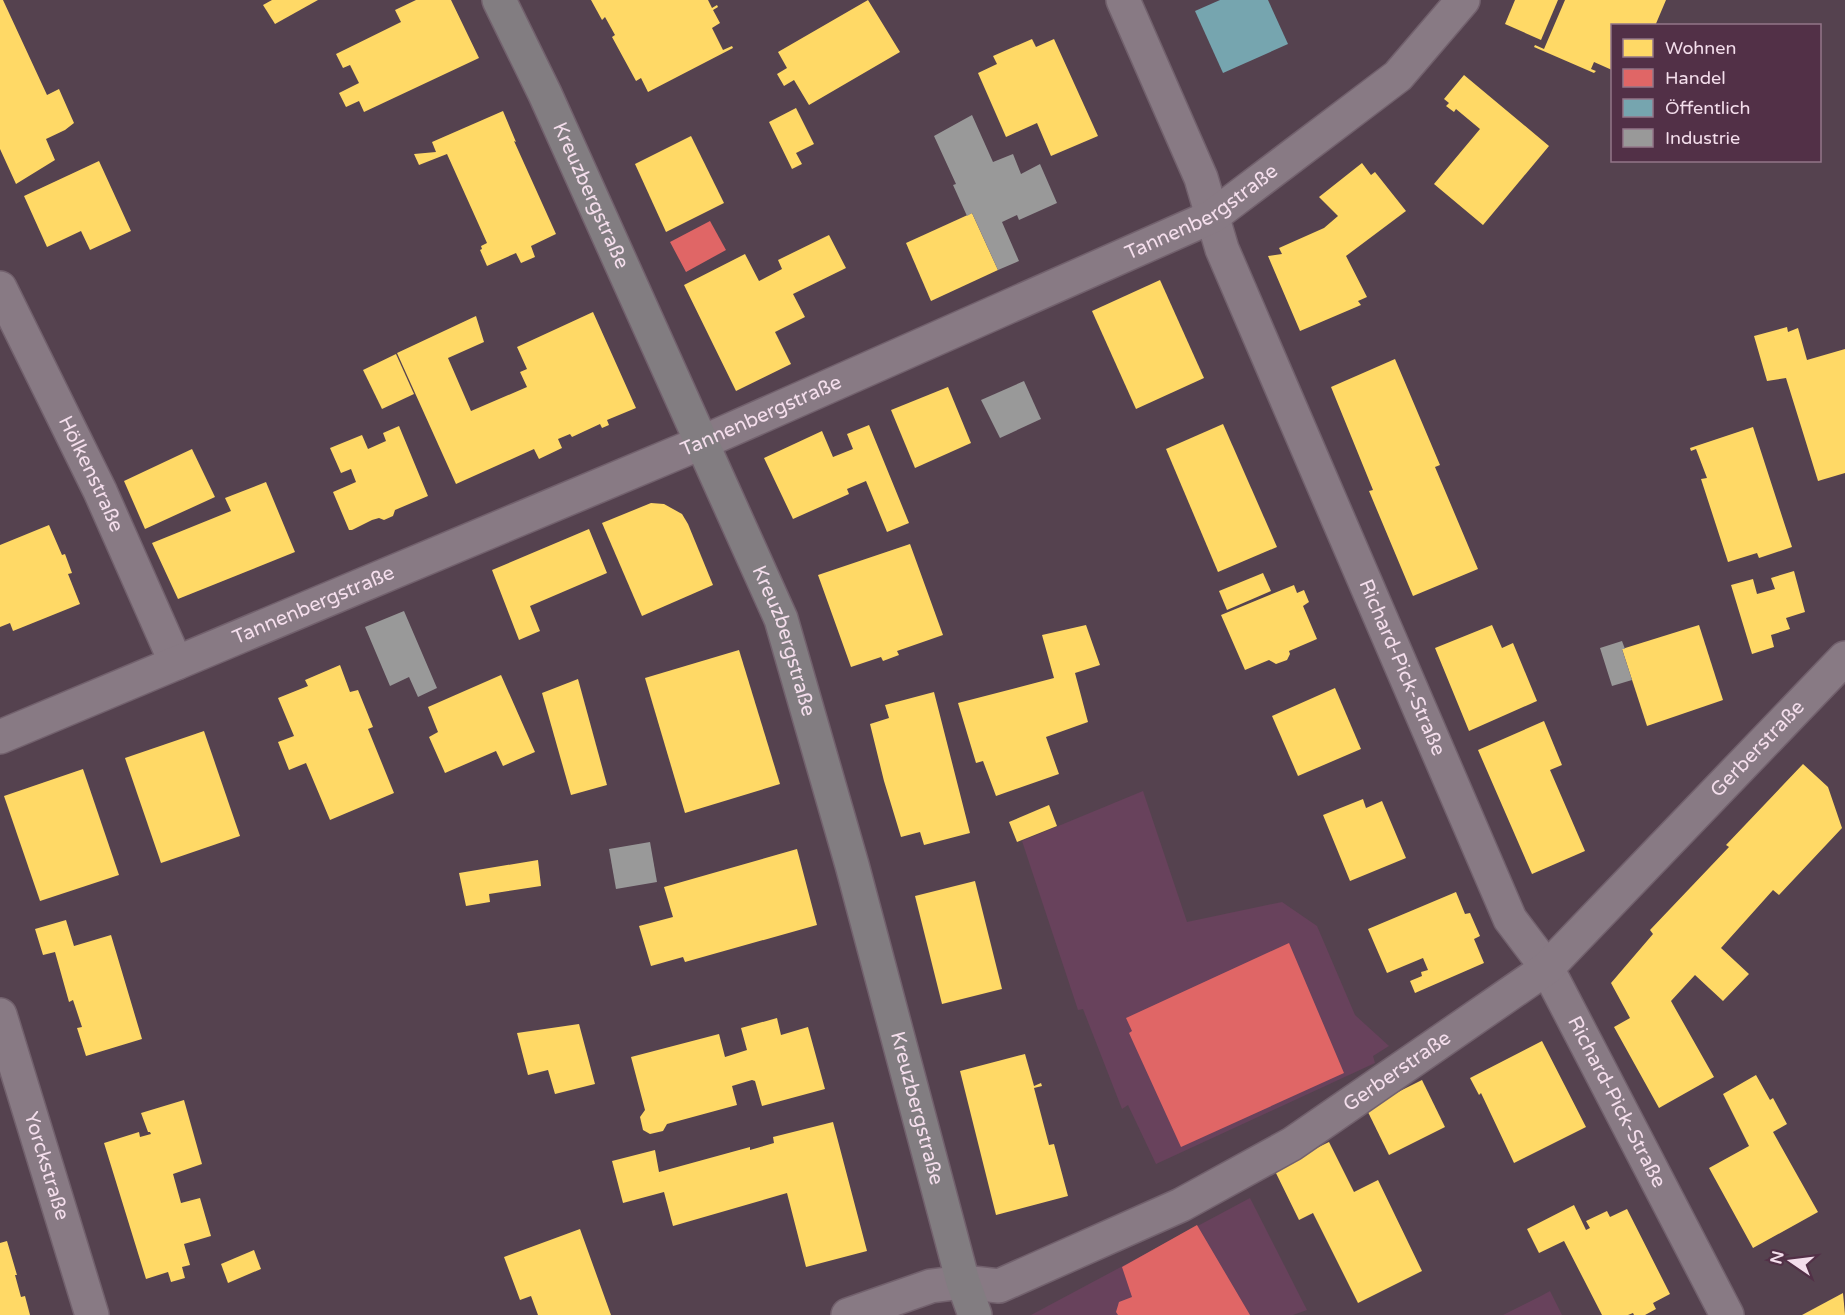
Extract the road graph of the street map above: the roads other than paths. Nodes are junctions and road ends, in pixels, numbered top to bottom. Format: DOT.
graph roads {
  1 [pos="499,0"];
  2 [pos="1123,0"];
  3 [pos="1463,0"];
  4 [pos="1213,216"];
  5 [pos="0,288"];
  6 [pos="703,442"];
  7 [pos="1845,658"];
  8 [pos="176,663"];
  9 [pos="0,737"];
  10 [pos="1547,969"];
  11 [pos="0,1015"];
  12 [pos="963,1282"];
  13 [pos="92,1315"];
  14 [pos="848,1315"];
  15 [pos="975,1315"];
  16 [pos="1727,1315"];
  1 -- 6 [label="main road, Kreuzbergstraße"];
  2 -- 4 [label="street, Richard-Pick-Straße"];
  3 -- 4 [label="street, Tannenbergstraße"];
  4 -- 6 [label="street, Tannenbergstraße"];
  4 -- 10 [label="street, Richard-Pick-Straße"];
  5 -- 8 [label="street, Hölkenstraße"];
  6 -- 8 [label="street, Tannenbergstraße"];
  6 -- 12 [label="main road, Kreuzbergstraße"];
  7 -- 10 [label="street, Gerberstraße"];
  8 -- 9 [label="street, Tannenbergstraße"];
  10 -- 12 [label="street, Gerberstraße"];
  10 -- 16 [label="street, Richard-Pick-Straße"];
  11 -- 13 [label="street, Yorckstraße"];
  12 -- 14 [label="street, Gerberstraße"];
  12 -- 15 [label="main road, Kreuzbergstraße"];
}
